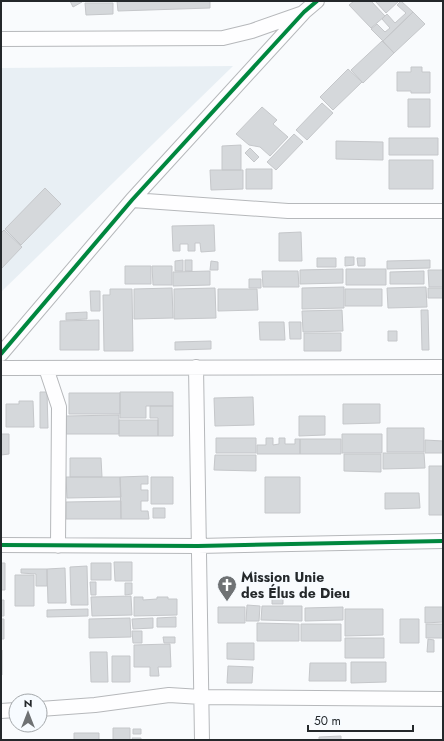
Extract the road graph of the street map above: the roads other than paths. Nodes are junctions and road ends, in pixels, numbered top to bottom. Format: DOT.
graph roads {
  1 [pos="317,1"];
  2 [pos="304,12"];
  3 [pos="1,39"];
  4 [pos="132,200"];
  5 [pos="443,211"];
  6 [pos="1,354"];
  7 [pos="443,366"];
  8 [pos="196,367"];
  9 [pos="1,368"];
  10 [pos="46,368"];
  11 [pos="443,540"];
  12 [pos="1,545"];
  13 [pos="58,546"];
  14 [pos="198,546"];
  15 [pos="201,697"];
  16 [pos="443,699"];
  17 [pos="48,708"];
  18 [pos="202,740"];
  1 -- 2 [label="street"];
  2 -- 3 [label="street"];
  2 -- 4 [label="street"];
  4 -- 5 [label="street"];
  4 -- 6 [label="street"];
  7 -- 8 [label="street"];
  8 -- 10 [label="street"];
  8 -- 14 [label="street"];
  9 -- 10 [label="street"];
  10 -- 13 [label="street"];
  11 -- 14 [label="street"];
  12 -- 13 [label="street"];
  13 -- 14 [label="street"];
  14 -- 15 [label="street"];
  15 -- 16 [label="street"];
  15 -- 17 [label="street"];
  15 -- 18 [label="street"];
}
